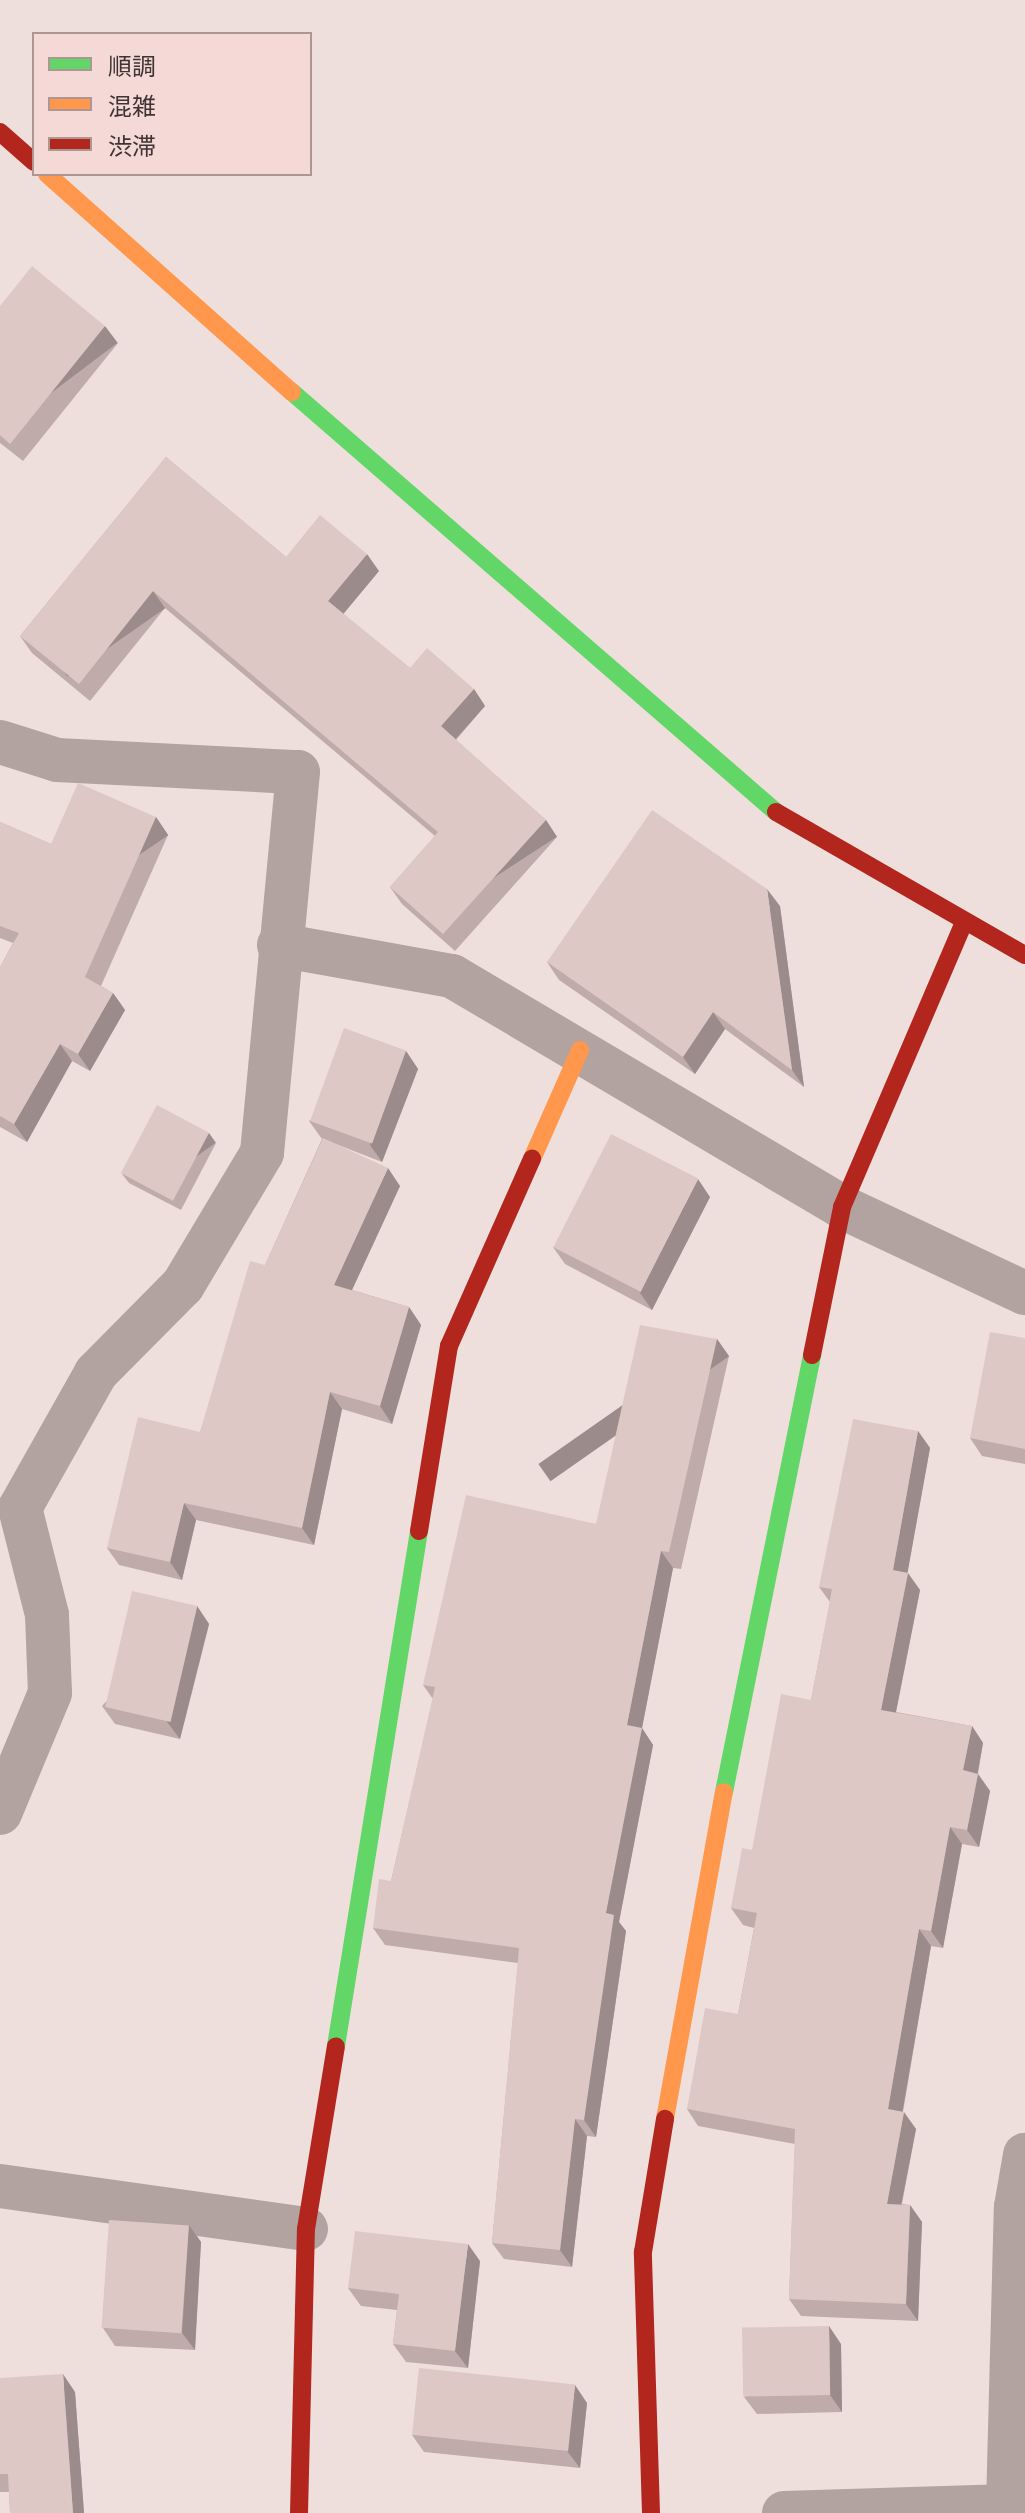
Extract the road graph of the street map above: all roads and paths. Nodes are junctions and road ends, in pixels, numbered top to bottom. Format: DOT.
graph roads {
  1 [pos="0,132"];
  2 [pos="32,160"];
  3 [pos="49,176"];
  4 [pos="0,742"];
  5 [pos="963,925"];
  6 [pos="279,945"];
  7 [pos="1025,955"];
  8 [pos="580,1050"];
  9 [pos="842,1207"];
  10 [pos="1025,1293"];
  11 [pos="0,1813"];
  12 [pos="1025,2155"];
  13 [pos="0,2186"];
  14 [pos="306,2229"];
  15 [pos="299,2513"];
  16 [pos="651,2513"];
  17 [pos="784,2513"];
  1 -- 2 [label="street"];
  3 -- 5 [label="street"];
  4 -- 6 [label="street"];
  5 -- 7 [label="street"];
  5 -- 9 [label="street"];
  6 -- 8 [label="street"];
  6 -- 11 [label="street"];
  8 -- 9 [label="street"];
  8 -- 14 [label="street"];
  9 -- 10 [label="street"];
  9 -- 16 [label="street"];
  12 -- 17 [label="street"];
  13 -- 14 [label="street"];
  14 -- 15 [label="street"];
}
